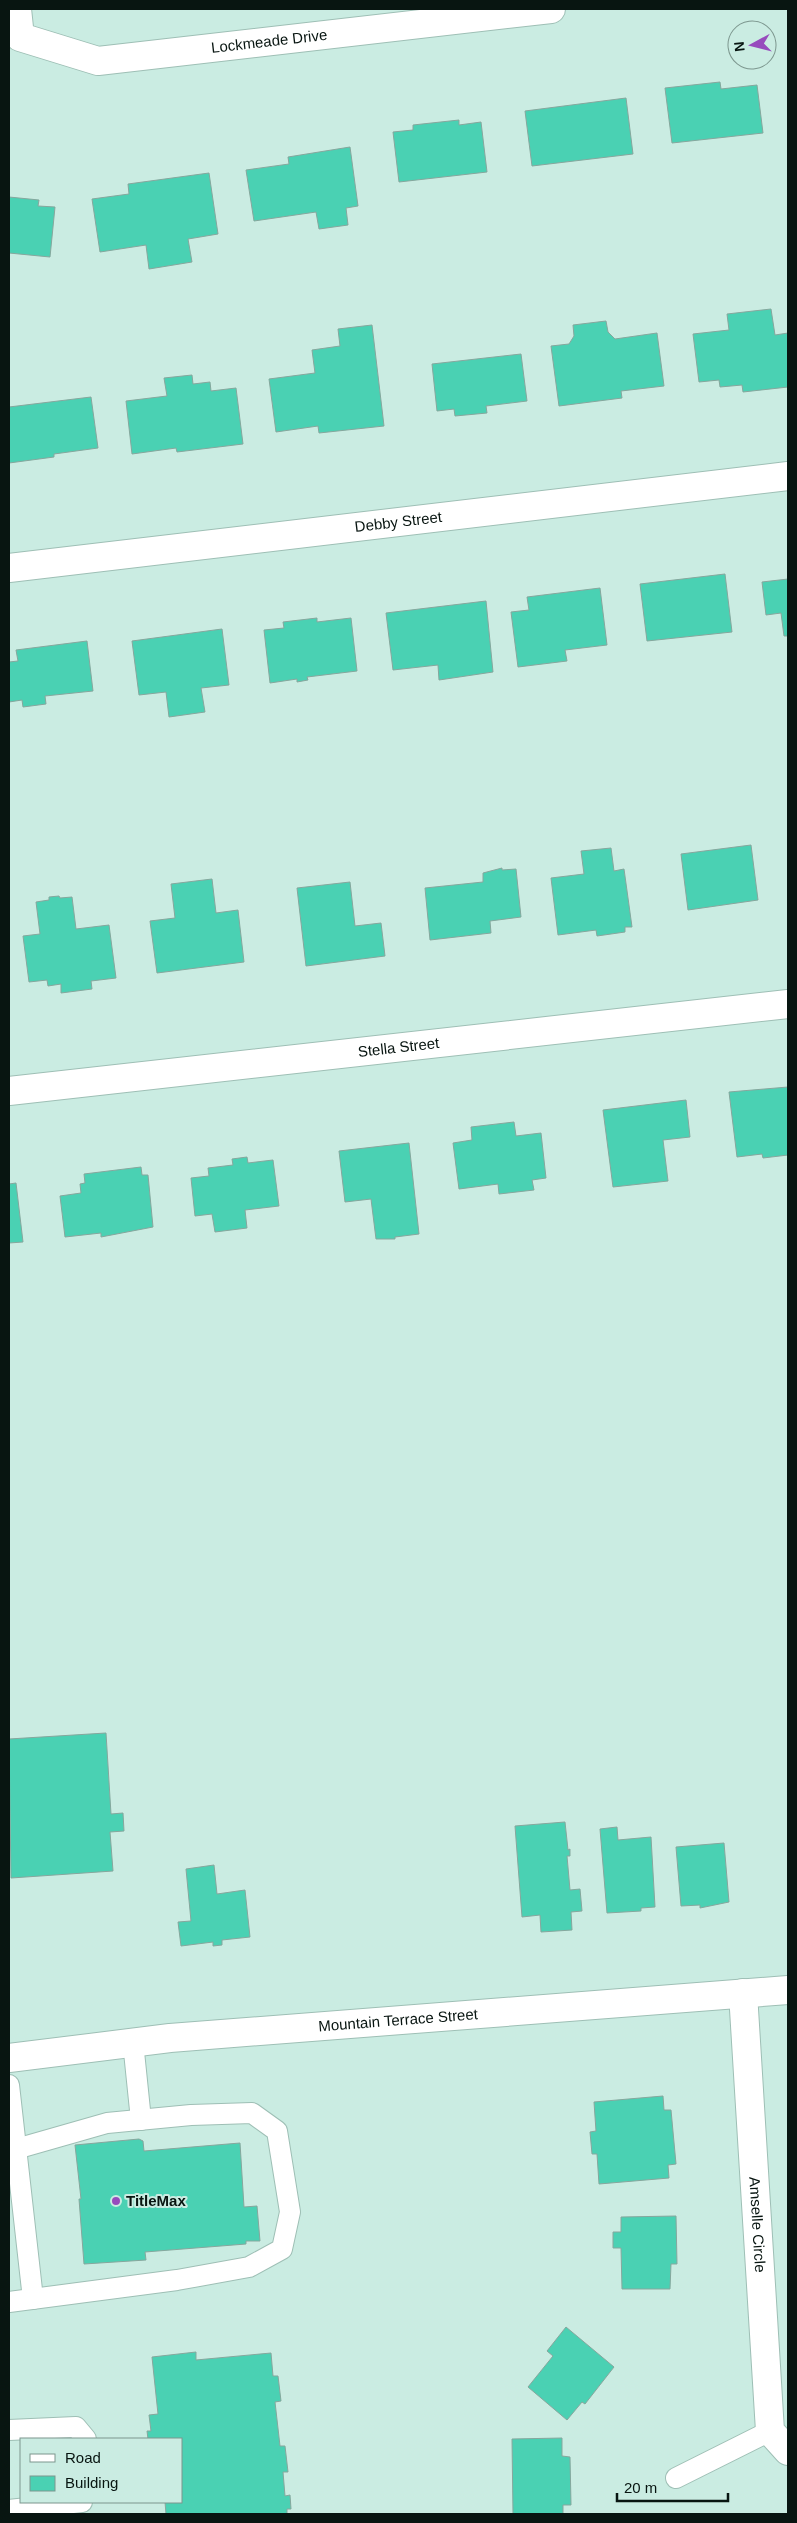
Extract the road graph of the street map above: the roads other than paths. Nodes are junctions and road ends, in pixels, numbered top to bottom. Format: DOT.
graph roads {
  1 [pos="17,9"];
  2 [pos="551,9"];
  3 [pos="788,476"];
  4 [pos="9,568"];
  5 [pos="788,1004"];
  6 [pos="9,1091"];
  7 [pos="788,1990"];
  8 [pos="743,1993"];
  9 [pos="133,2042"];
  10 [pos="9,2058"];
  11 [pos="9,2085"];
  12 [pos="142,2120"];
  13 [pos="12,2150"];
  14 [pos="33,2299"];
  15 [pos="9,2302"];
  16 [pos="9,2430"];
  17 [pos="770,2431"];
  18 [pos="85,2438"];
  19 [pos="788,2450"];
  20 [pos="676,2478"];
  21 [pos="73,2503"];
  22 [pos="9,2510"];
  1 -- 2 [label="street, Lockmeade Drive"];
  3 -- 4 [label="street, Debby Street"];
  5 -- 6 [label="street, Stella Street"];
  7 -- 8 [label="street, Mountain Terrace Street"];
  8 -- 9 [label="street, Mountain Terrace Street"];
  8 -- 17 [label="street, Amselle Circle"];
  9 -- 10 [label="street, Mountain Terrace Street"];
  9 -- 12 [label="lane"];
  11 -- 13 [label="lane"];
  12 -- 13 [label="lane"];
  12 -- 14 [label="lane"];
  13 -- 14 [label="lane"];
  14 -- 15 [label="lane"];
  16 -- 18 [label="lane"];
  17 -- 19 [label="street"];
  17 -- 20 [label="lane"];
  21 -- 22 [label="lane"];
}
